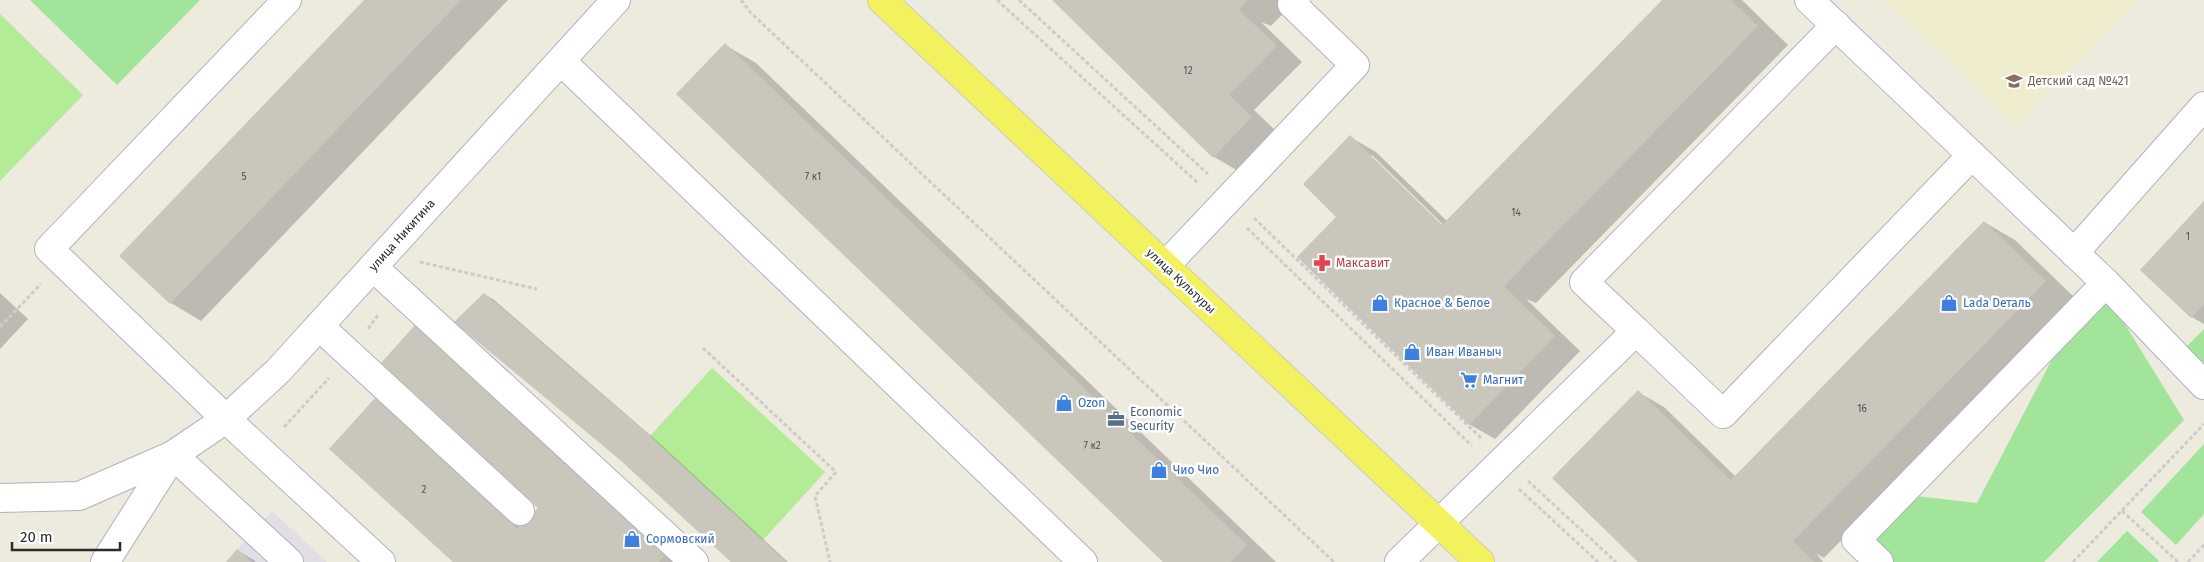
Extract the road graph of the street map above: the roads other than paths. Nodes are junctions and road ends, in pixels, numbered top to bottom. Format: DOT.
graph roads {
  1 [pos="287,0"];
  2 [pos="616,0"];
  3 [pos="1296,0"];
  4 [pos="1810,0"];
  5 [pos="893,4"];
  6 [pos="1836,25"];
  7 [pos="561,60"];
  8 [pos="2204,106"];
  9 [pos="1972,155"];
  10 [pos="2074,253"];
  11 [pos="1165,266"];
  12 [pos="373,267"];
  13 [pos="2106,284"];
  14 [pos="319,326"];
  15 [pos="1636,331"];
  16 [pos="2204,385"];
  17 [pos="226,419"];
  18 [pos="173,455"];
  19 [pos="0,498"];
  20 [pos="520,511"];
  21 [pos="1438,523"];
  22 [pos="104,562"];
  23 [pos="289,562"];
  24 [pos="381,562"];
  25 [pos="694,562"];
  26 [pos="1083,562"];
  27 [pos="1399,562"];
  28 [pos="1480,562"];
  29 [pos="1879,562"];
  1 -- 17 [label="street"];
  2 -- 7 [label="street, улица Никитина"];
  3 -- 11 [label="street"];
  4 -- 6 [label="street"];
  5 -- 11 [label="main road, улица Культуры"];
  6 -- 9 [label="street"];
  6 -- 15 [label="street"];
  7 -- 12 [label="street, улица Никитина"];
  7 -- 26 [label="street"];
  8 -- 10 [label="street"];
  9 -- 10 [label="street"];
  9 -- 15 [label="street"];
  10 -- 13 [label="street"];
  11 -- 21 [label="main road, улица Культуры"];
  12 -- 14 [label="street, улица Никитина"];
  12 -- 25 [label="street"];
  13 -- 16 [label="street"];
  13 -- 29 [label="street"];
  14 -- 17 [label="street, улица Никитина"];
  14 -- 20 [label="street"];
  15 -- 21 [label="street"];
  17 -- 18 [label="street, улица Никитина"];
  17 -- 24 [label="street"];
  18 -- 19 [label="street"];
  18 -- 22 [label="street"];
  18 -- 23 [label="street"];
  21 -- 27 [label="street"];
  21 -- 28 [label="main road, улица Культуры"];
}
